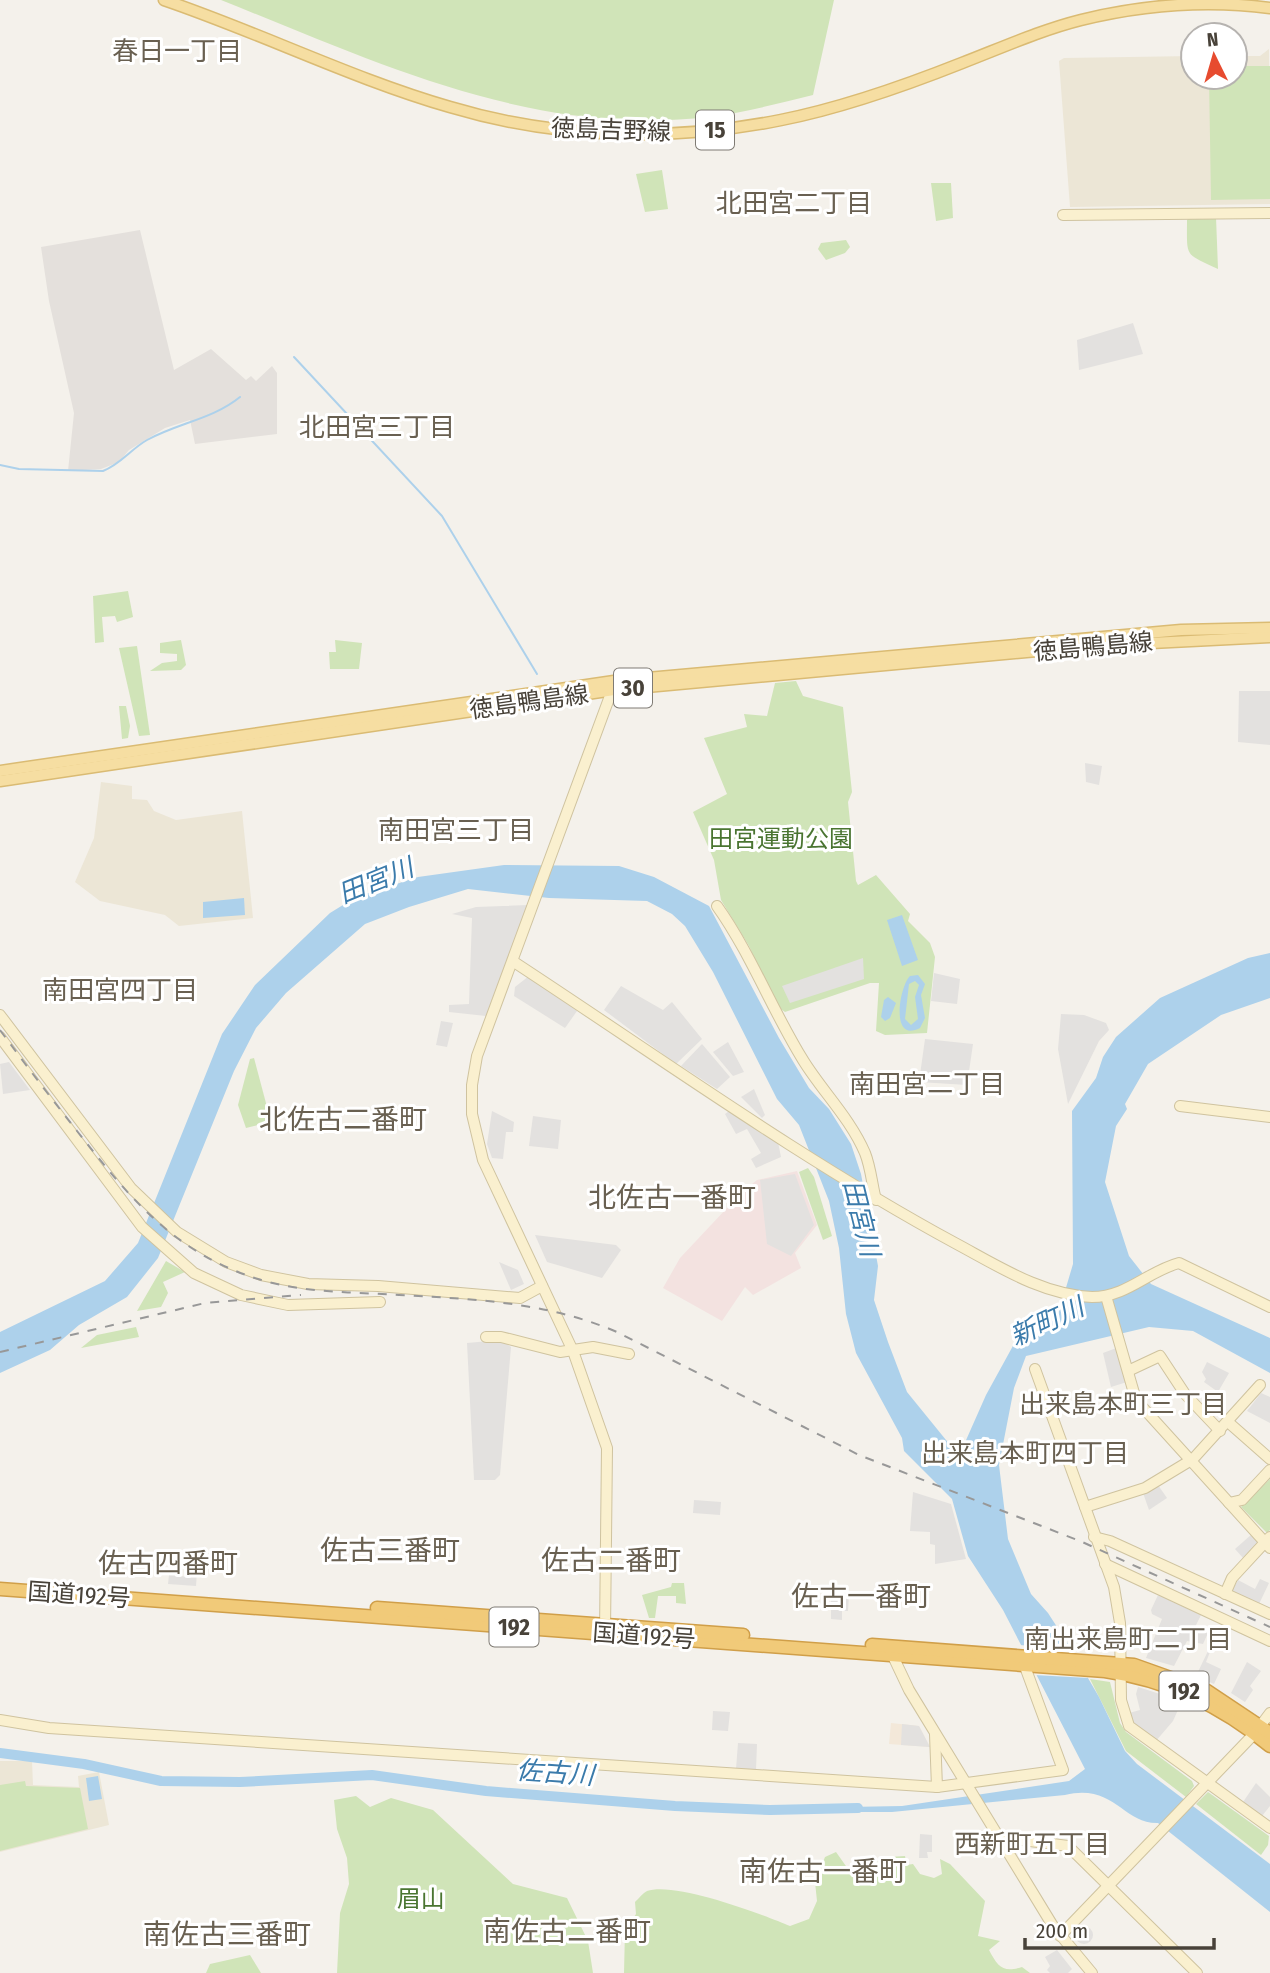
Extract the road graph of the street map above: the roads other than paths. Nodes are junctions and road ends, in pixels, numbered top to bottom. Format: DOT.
graph roads {
  1 [pos="164,0"];
  2 [pos="1270,8"];
  3 [pos="1270,213"];
  4 [pos="1063,215"];
  5 [pos="1270,628"];
  6 [pos="1270,637"];
  7 [pos="614,685"];
  8 [pos="0,771"];
  9 [pos="0,781"];
  10 [pos="717,906"];
  11 [pos="514,962"];
  12 [pos="0,1015"];
  13 [pos="0,1037"];
  14 [pos="1180,1106"];
  15 [pos="1270,1117"];
  16 [pos="872,1197"];
  17 [pos="542,1286"];
  18 [pos="1106,1296"];
  19 [pos="380,1302"];
  20 [pos="1270,1307"];
  21 [pos="486,1337"];
  22 [pos="573,1351"];
  23 [pos="629,1354"];
  24 [pos="1035,1369"];
  25 [pos="1128,1371"];
  26 [pos="1260,1385"];
  27 [pos="1228,1422"];
  28 [pos="1220,1431"];
  29 [pos="1193,1459"];
  30 [pos="1270,1459"];
  31 [pos="1270,1470"];
  32 [pos="1229,1503"];
  33 [pos="1085,1507"];
  34 [pos="1094,1537"];
  35 [pos="1268,1543"];
  36 [pos="1105,1564"];
  37 [pos="0,1581"];
  38 [pos="0,1589"];
  39 [pos="1224,1594"];
  40 [pos="1270,1614"];
  41 [pos="605,1629"];
  42 [pos="1270,1641"];
  43 [pos="890,1651"];
  44 [pos="1025,1661"];
  45 [pos="1121,1668"];
  46 [pos="1270,1713"];
  47 [pos="0,1720"];
  48 [pos="1262,1731"];
  49 [pos="935,1733"];
  50 [pos="1270,1746"];
  51 [pos="1207,1783"];
  52 [pos="936,1787"];
  53 [pos="970,1789"];
  54 [pos="1270,1828"];
  55 [pos="999,1837"];
  56 [pos="1110,1885"];
  57 [pos="1060,1936"];
  58 [pos="1092,1973"];
  59 [pos="1197,1973"];
  1 -- 2 [label="main road, 徳島吉野線 / 15"];
  3 -- 4 [label="street"];
  5 -- 7 [label="main road, 徳島鴨島線 / 30"];
  6 -- 7 [label="main road, 徳島鴨島線 / 30"];
  7 -- 8 [label="main road, 徳島鴨島線 / 30"];
  7 -- 9 [label="main road, 徳島鴨島線 / 30"];
  7 -- 11 [label="street"];
  10 -- 16 [label="street"];
  11 -- 16 [label="street"];
  11 -- 17 [label="street"];
  12 -- 17 [label="street"];
  13 -- 19 [label="street"];
  14 -- 15 [label="street"];
  16 -- 18 [label="street"];
  17 -- 22 [label="street"];
  18 -- 20 [label="street"];
  18 -- 25 [label="street"];
  21 -- 22 [label="street"];
  22 -- 23 [label="street"];
  22 -- 41 [label="street"];
  24 -- 33 [label="street"];
  25 -- 28 [label="street"];
  25 -- 29 [label="street"];
  26 -- 27 [label="street"];
  27 -- 28 [label="street"];
  27 -- 30 [label="street"];
  28 -- 29 [label="street"];
  29 -- 32 [label="street"];
  29 -- 33 [label="street"];
  31 -- 32 [label="street"];
  32 -- 35 [label="street"];
  33 -- 34 [label="street"];
  34 -- 36 [label="street"];
  34 -- 39 [label="street"];
  35 -- 39 [label="street"];
  36 -- 42 [label="street"];
  36 -- 45 [label="street"];
  37 -- 41 [label="highway, 国道192号 / 192"];
  38 -- 41 [label="highway, 国道192号 / 192"];
  39 -- 40 [label="street"];
  41 -- 43 [label="highway, 国道192号 / 192"];
  43 -- 44 [label="highway, 国道192号 / 192"];
  43 -- 49 [label="street"];
  44 -- 45 [label="highway, 国道192号 / 192"];
  44 -- 53 [label="street"];
  45 -- 48 [label="highway, 国道192号 / 192"];
  45 -- 51 [label="street"];
  46 -- 48 [label="street"];
  47 -- 52 [label="street"];
  48 -- 50 [label="highway, 国道192号 / 192"];
  48 -- 51 [label="street"];
  49 -- 52 [label="street"];
  49 -- 53 [label="street"];
  51 -- 54 [label="street"];
  51 -- 56 [label="street"];
  52 -- 53 [label="street"];
  53 -- 55 [label="street"];
  55 -- 56 [label="street"];
  55 -- 57 [label="street"];
  56 -- 57 [label="street"];
  56 -- 59 [label="street"];
  57 -- 58 [label="street"];
}
